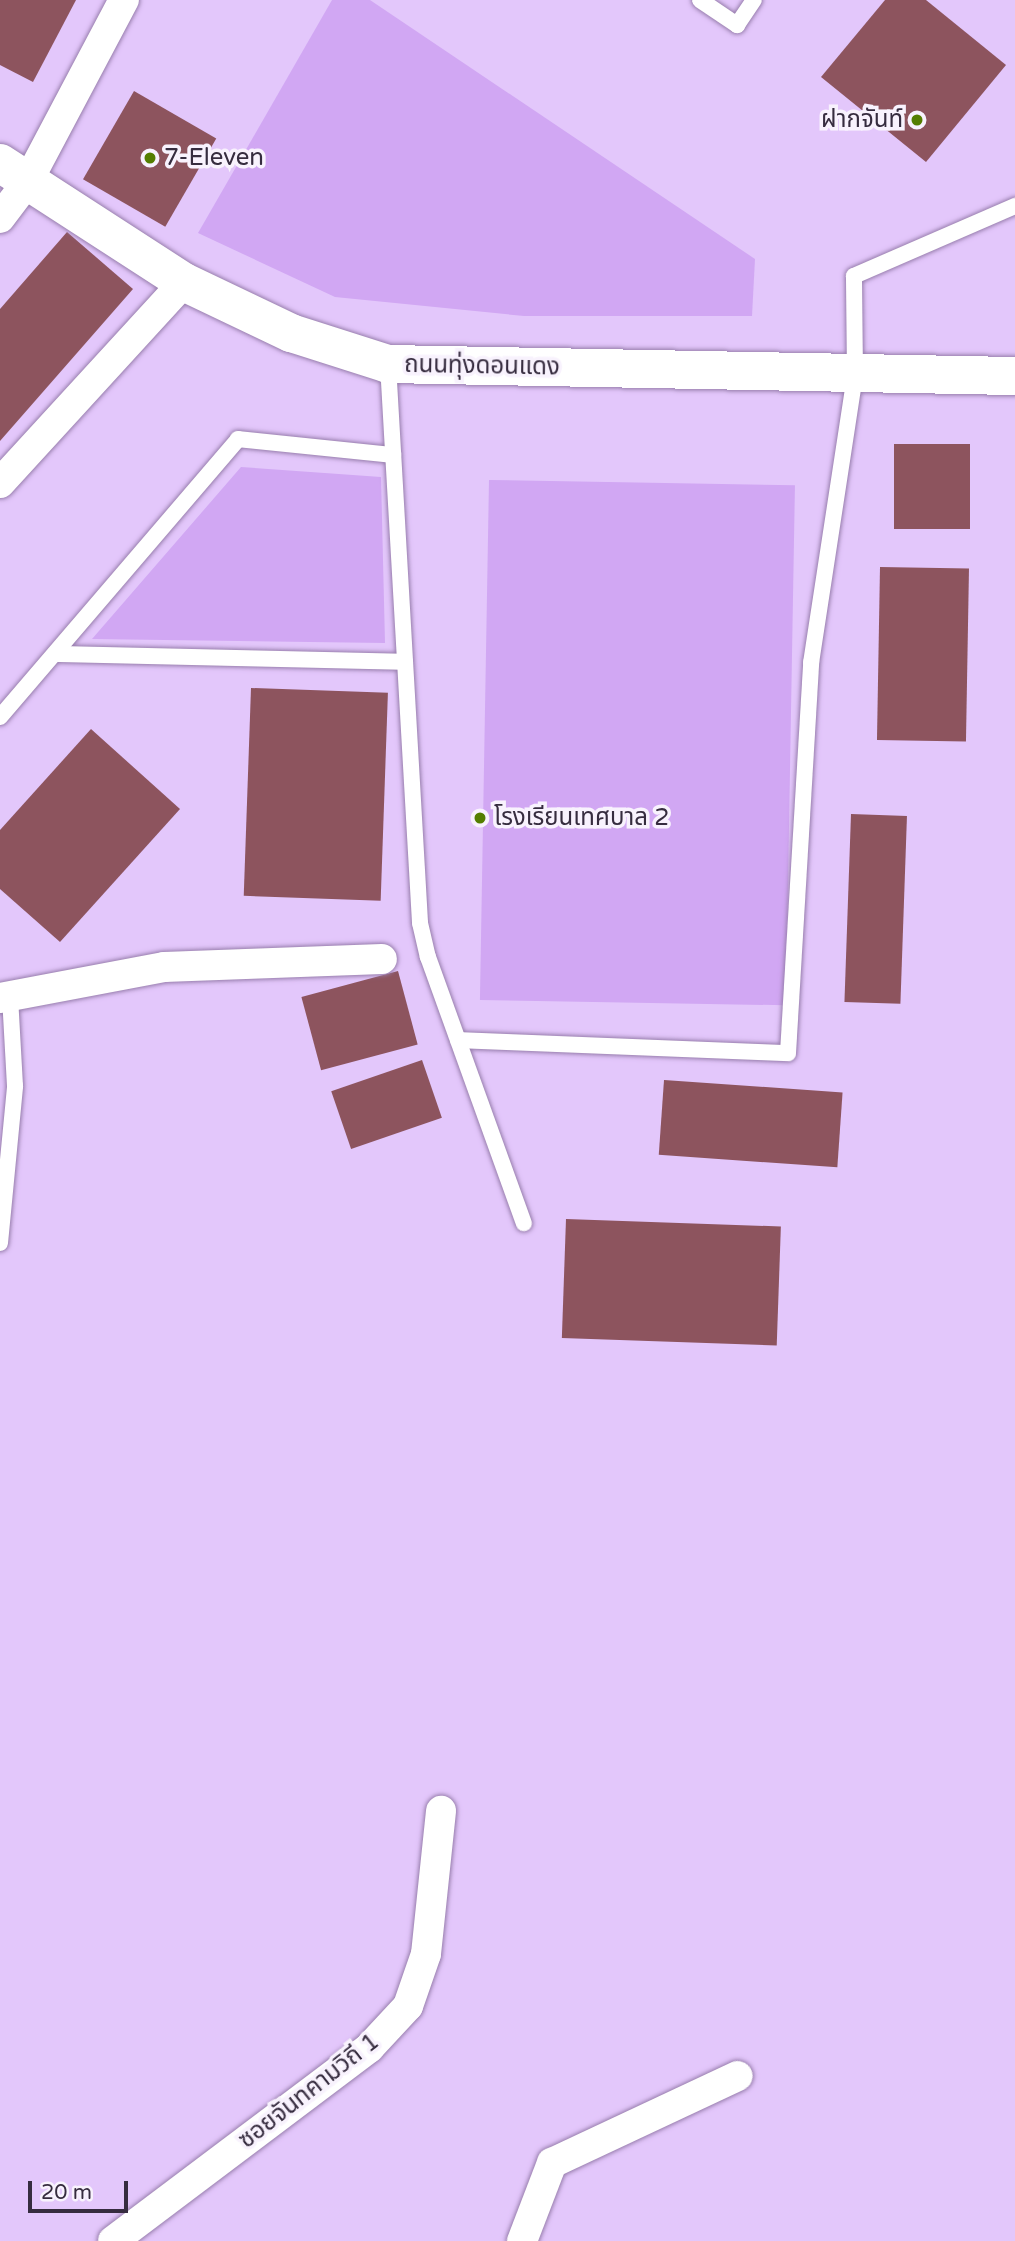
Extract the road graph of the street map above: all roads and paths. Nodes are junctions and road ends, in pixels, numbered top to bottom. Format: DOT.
graph roads {
  1 [pos="124,0"];
  2 [pos="700,0"];
  3 [pos="754,0"];
  4 [pos="14,172"];
  5 [pos="1015,206"];
  6 [pos="0,218"];
  7 [pos="184,282"];
  8 [pos="388,364"];
  9 [pos="855,375"];
  10 [pos="1015,376"];
  11 [pos="393,454"];
  12 [pos="0,483"];
  13 [pos="57,654"];
  14 [pos="405,662"];
  15 [pos="0,717"];
  16 [pos="382,959"];
  17 [pos="5,998"];
  18 [pos="458,1040"];
  19 [pos="524,1223"];
  20 [pos="0,1242"];
  21 [pos="441,1811"];
  22 [pos="738,2076"];
  23 [pos="113,2241"];
  24 [pos="522,2241"];
  1 -- 4 [label="street"];
  2 -- 3 [label="lane"];
  4 -- 6 [label="street"];
  4 -- 7 [label="street, ถนนทุ่งดอนแดง"];
  5 -- 9 [label="lane"];
  7 -- 8 [label="street, ถนนทุ่งดอนแดง"];
  7 -- 12 [label="street"];
  8 -- 9 [label="street, ถนนทุ่งดอนแดง"];
  8 -- 11 [label="lane"];
  9 -- 10 [label="street, ถนนทุ่งดอนแดง"];
  9 -- 18 [label="lane"];
  11 -- 13 [label="lane"];
  11 -- 14 [label="lane"];
  13 -- 14 [label="lane"];
  13 -- 15 [label="lane"];
  14 -- 18 [label="lane"];
  16 -- 17 [label="street"];
  17 -- 20 [label="lane"];
  18 -- 19 [label="lane"];
  21 -- 23 [label="street, ซอยจันทคามวิถี 1"];
  22 -- 24 [label="street"];
}
